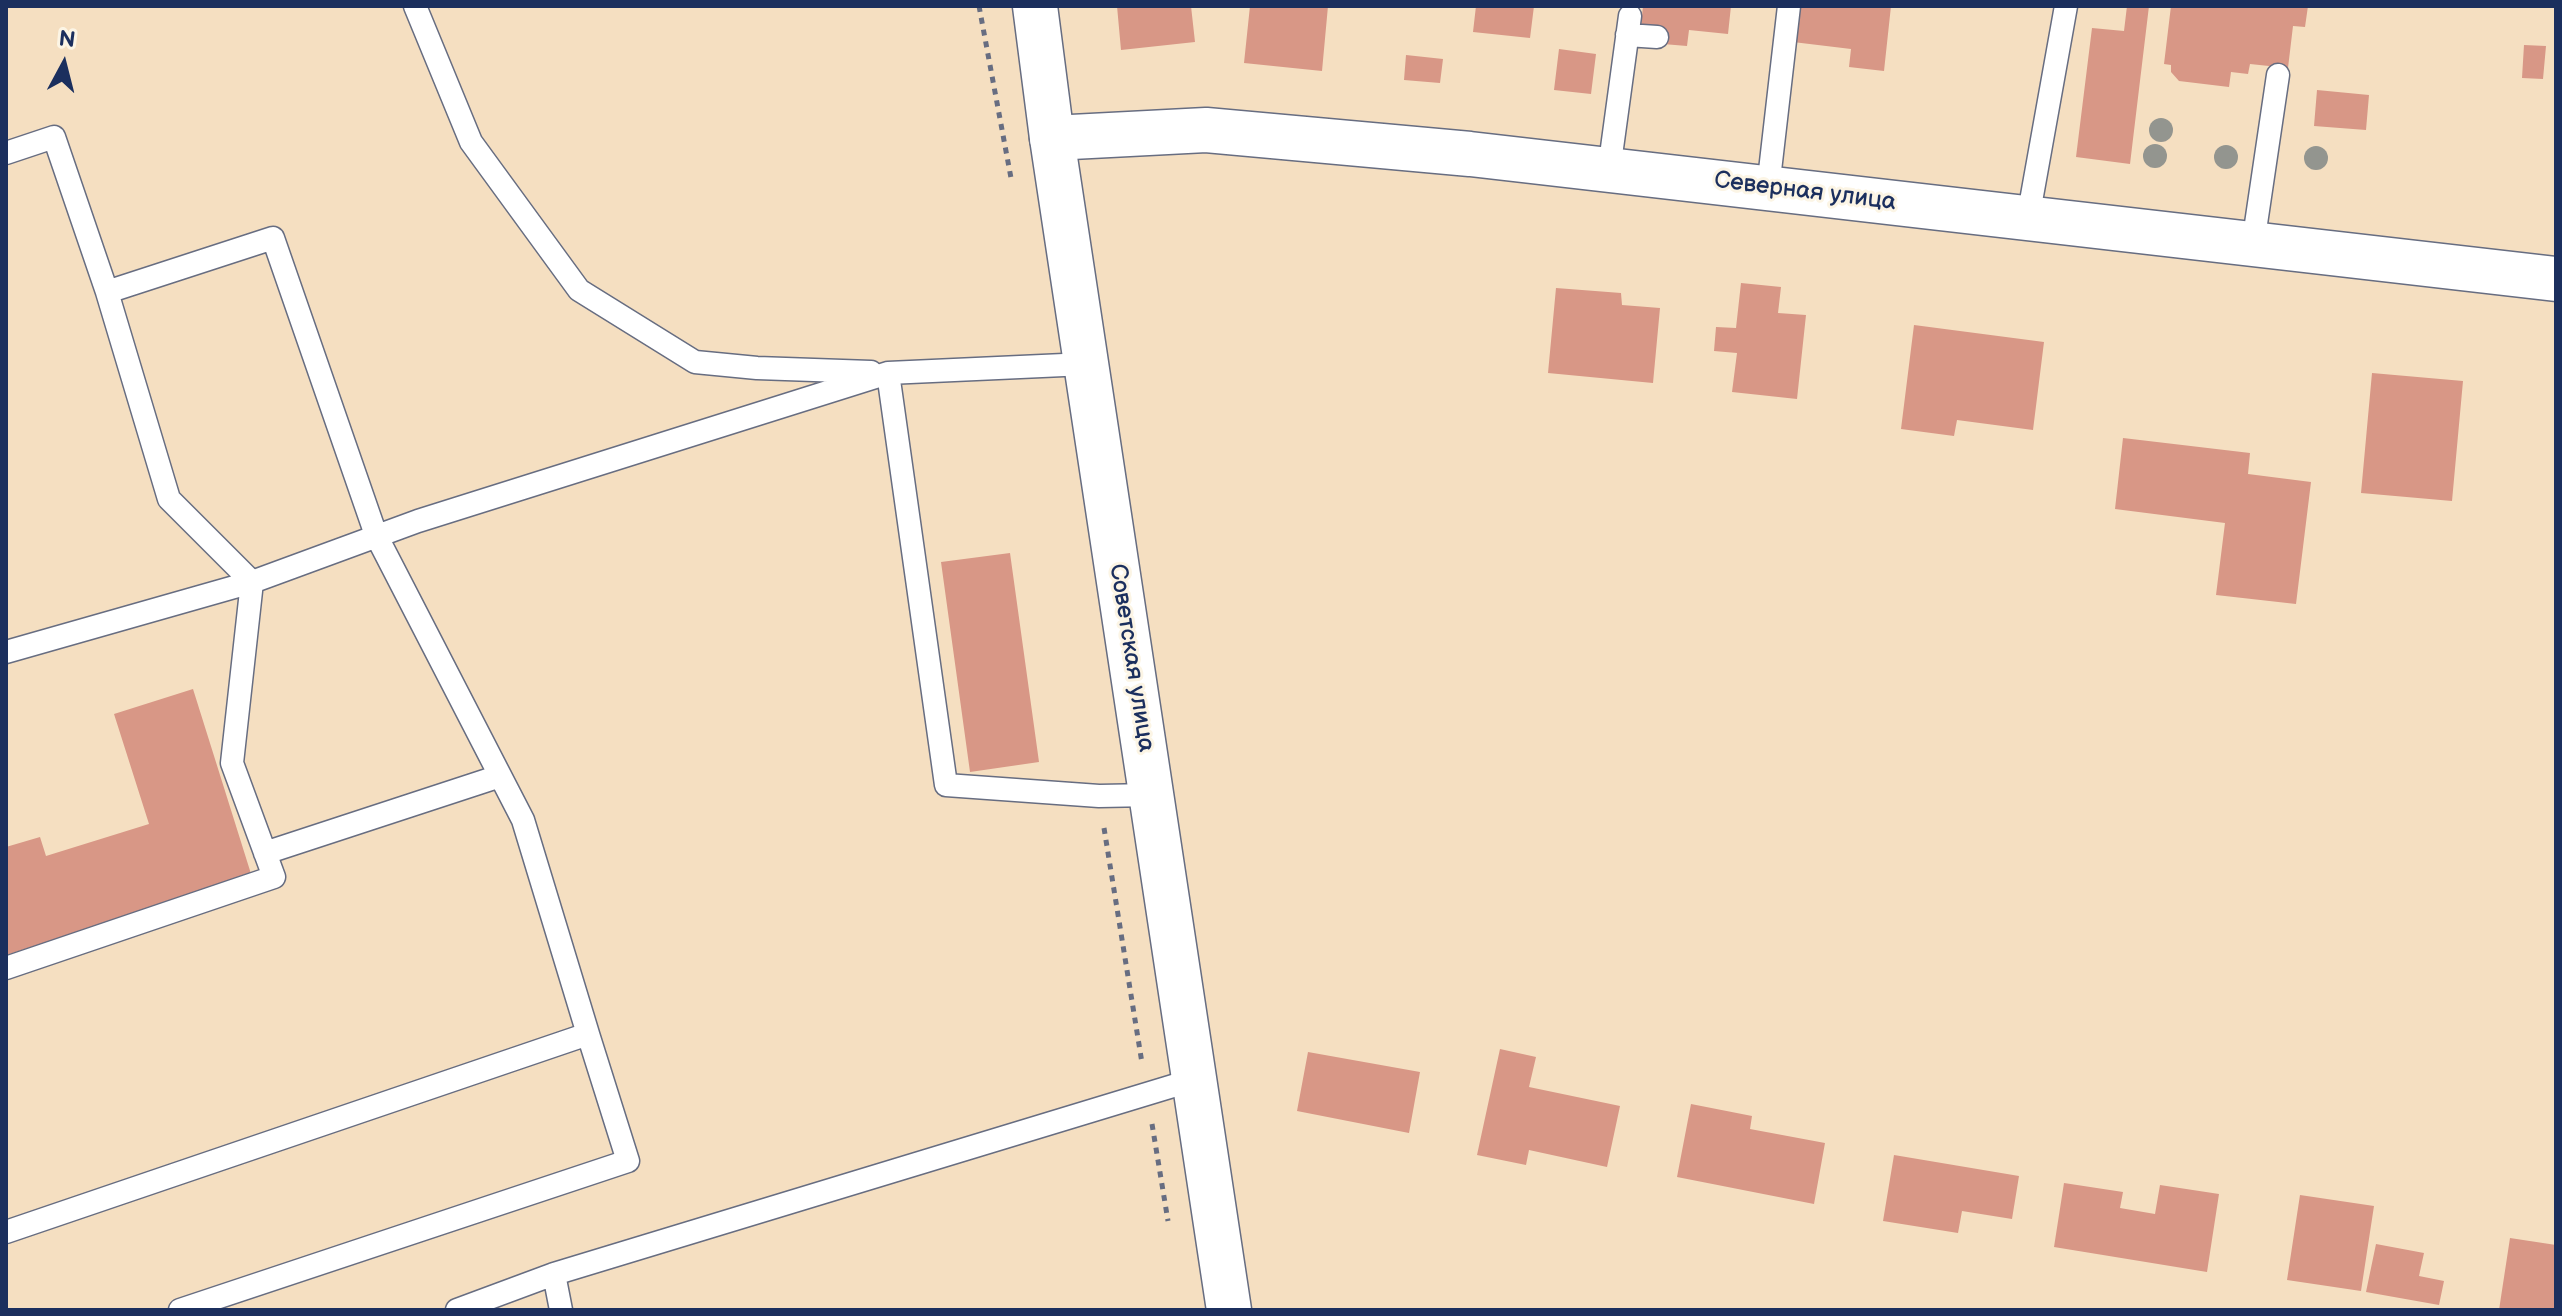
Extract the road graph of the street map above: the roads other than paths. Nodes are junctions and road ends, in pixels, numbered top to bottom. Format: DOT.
graph roads {
  1 [pos="415,6"];
  2 [pos="1035,6"];
  3 [pos="1789,6"];
  4 [pos="2066,6"];
  5 [pos="1657,37"];
  6 [pos="2278,75"];
  7 [pos="1052,138"];
  8 [pos="6,153"];
  9 [pos="1609,170"];
  10 [pos="1768,188"];
  11 [pos="2028,218"];
  12 [pos="2253,244"];
  13 [pos="2556,279"];
  14 [pos="107,292"];
  15 [pos="1086,364"];
  16 [pos="888,373"];
  17 [pos="376,535"];
  18 [pos="252,582"];
  19 [pos="6,652"];
  20 [pos="500,776"];
  21 [pos="1152,795"];
  22 [pos="265,853"];
  23 [pos="6,968"];
  24 [pos="588,1034"];
  25 [pos="1196,1079"];
  26 [pos="6,1232"];
  27 [pos="554,1274"];
  28 [pos="180,1310"];
  29 [pos="457,1310"];
  30 [pos="561,1310"];
  31 [pos="1229,1310"];
  1 -- 16 [label="lane"];
  2 -- 7 [label="street, Советская улица"];
  3 -- 10 [label="lane"];
  4 -- 11 [label="lane"];
  5 -- 9 [label="lane"];
  6 -- 12 [label="lane"];
  7 -- 9 [label="street, Северная улица"];
  7 -- 15 [label="street, Советская улица"];
  8 -- 14 [label="lane"];
  9 -- 10 [label="street, Северная улица"];
  10 -- 11 [label="street, Северная улица"];
  11 -- 12 [label="street, Северная улица"];
  12 -- 13 [label="street, Северная улица"];
  14 -- 17 [label="lane"];
  14 -- 18 [label="lane"];
  15 -- 16 [label="lane"];
  15 -- 21 [label="street, Советская улица"];
  16 -- 17 [label="lane"];
  16 -- 21 [label="lane"];
  17 -- 18 [label="lane"];
  17 -- 20 [label="lane"];
  18 -- 19 [label="lane"];
  18 -- 22 [label="lane"];
  20 -- 22 [label="lane"];
  20 -- 24 [label="lane"];
  21 -- 25 [label="street, Советская улица"];
  22 -- 23 [label="lane"];
  24 -- 26 [label="lane"];
  24 -- 28 [label="lane"];
  25 -- 27 [label="lane"];
  25 -- 31 [label="street, Советская улица"];
  27 -- 29 [label="lane"];
  27 -- 30 [label="lane"];
}
